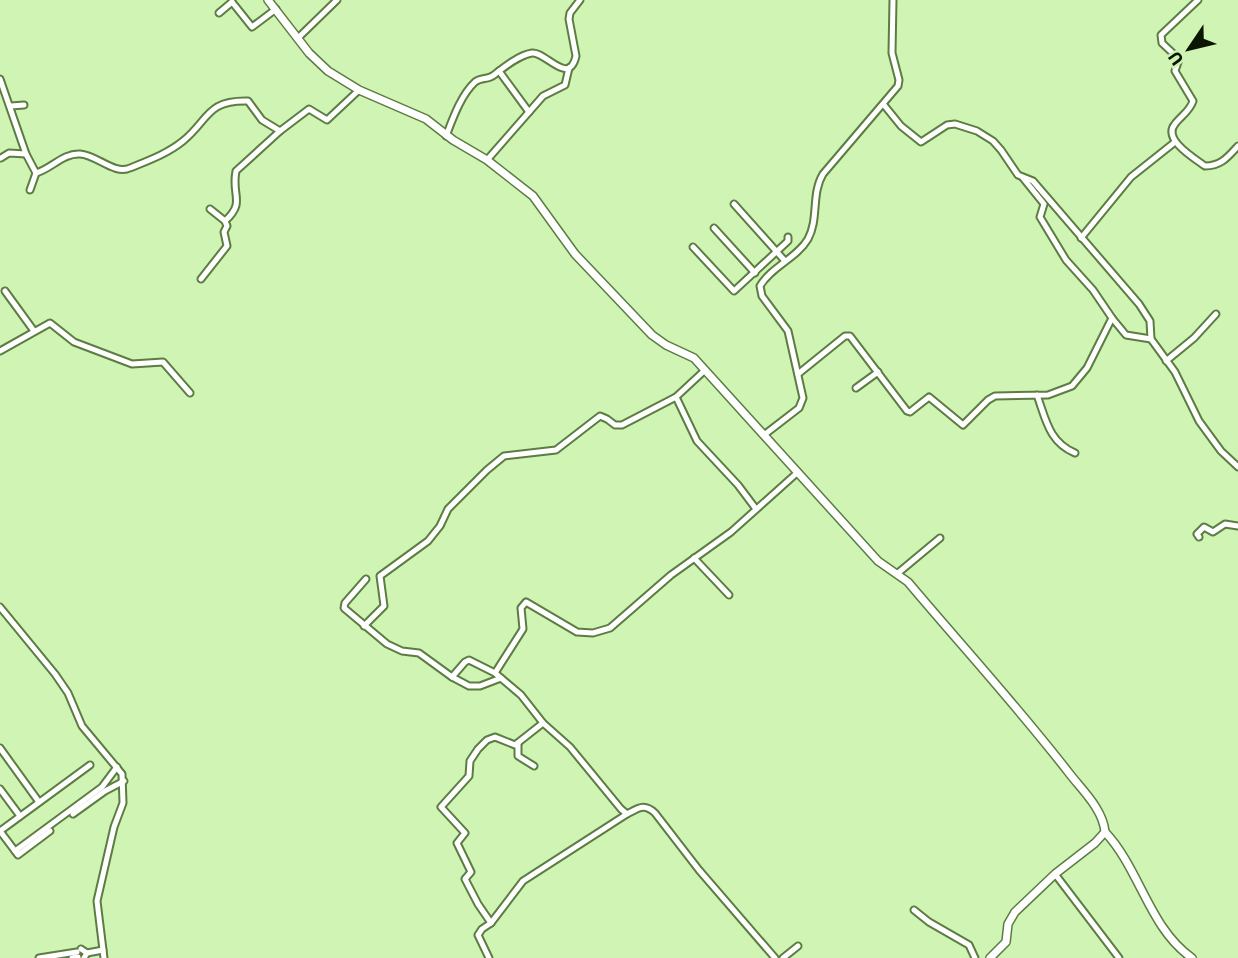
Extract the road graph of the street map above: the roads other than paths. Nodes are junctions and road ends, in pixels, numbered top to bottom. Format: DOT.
graph roads {
  1 [pos="268,0"];
  2 [pos="337,0"];
  3 [pos="580,0"];
  4 [pos="893,0"];
  5 [pos="1198,0"];
  6 [pos="233,1"];
  7 [pos="276,9"];
  8 [pos="219,13"];
  9 [pos="298,38"];
  10 [pos="569,68"];
  11 [pos="499,71"];
  12 [pos="0,79"];
  13 [pos="359,90"];
  14 [pos="884,105"];
  15 [pos="11,106"];
  16 [pos="24,106"];
  17 [pos="529,112"];
  18 [pos="280,131"];
  19 [pos="446,135"];
  20 [pos="1175,142"];
  21 [pos="1238,146"];
  22 [pos="26,154"];
  23 [pos="1,158"];
  24 [pos="487,160"];
  25 [pos="36,173"];
  26 [pos="1023,178"];
  27 [pos="30,190"];
  28 [pos="734,204"];
  29 [pos="210,208"];
  30 [pos="225,221"];
  31 [pos="714,228"];
  32 [pos="788,237"];
  33 [pos="1081,238"];
  34 [pos="694,247"];
  35 [pos="778,252"];
  36 [pos="785,261"];
  37 [pos="754,273"];
  38 [pos="201,279"];
  39 [pos="5,291"];
  40 [pos="1216,314"];
  41 [pos="1112,318"];
  42 [pos="34,331"];
  43 [pos="1151,338"];
  44 [pos="0,351"];
  45 [pos="1166,360"];
  46 [pos="704,371"];
  47 [pos="878,372"];
  48 [pos="798,374"];
  49 [pos="856,388"];
  50 [pos="190,393"];
  51 [pos="1037,395"];
  52 [pos="676,397"];
  53 [pos="765,436"];
  54 [pos="1075,453"];
  55 [pos="1238,467"];
  56 [pos="798,472"];
  57 [pos="756,509"];
  58 [pos="1238,526"];
  59 [pos="1199,537"];
  60 [pos="940,538"];
  61 [pos="695,558"];
  62 [pos="898,573"];
  63 [pos="366,579"];
  64 [pos="729,596"];
  65 [pos="0,607"];
  66 [pos="364,626"];
  67 [pos="498,676"];
  68 [pos="452,677"];
  69 [pos="543,723"];
  70 [pos="518,743"];
  71 [pos="0,748"];
  72 [pos="90,765"];
  73 [pos="534,766"];
  74 [pos="117,767"];
  75 [pos="124,781"];
  76 [pos="0,789"];
  77 [pos="40,802"];
  78 [pos="73,814"];
  79 [pos="627,814"];
  80 [pos="20,816"];
  81 [pos="0,831"];
  82 [pos="50,831"];
  83 [pos="1105,832"];
  84 [pos="15,851"];
  85 [pos="1055,874"];
  86 [pos="914,910"];
  87 [pos="491,923"];
  88 [pos="798,946"];
  89 [pos="103,950"];
  90 [pos="80,956"];
  91 [pos="39,958"];
  92 [pos="104,958"];
  93 [pos="489,958"];
  94 [pos="775,958"];
  95 [pos="783,958"];
  96 [pos="975,958"];
  97 [pos="990,958"];
  98 [pos="1119,958"];
  99 [pos="1192,958"];
  1 -- 7 [label="street"];
  2 -- 9 [label="street"];
  3 -- 10 [label="street"];
  4 -- 14 [label="street"];
  5 -- 20 [label="street"];
  6 -- 7 [label="street"];
  6 -- 8 [label="street"];
  7 -- 9 [label="street"];
  9 -- 13 [label="street"];
  10 -- 11 [label="street"];
  10 -- 17 [label="street"];
  11 -- 17 [label="street"];
  11 -- 19 [label="street"];
  12 -- 15 [label="street"];
  13 -- 18 [label="street"];
  13 -- 19 [label="street"];
  14 -- 26 [label="street"];
  14 -- 36 [label="street"];
  15 -- 16 [label="street"];
  15 -- 22 [label="street"];
  17 -- 24 [label="street"];
  18 -- 25 [label="street"];
  18 -- 30 [label="street"];
  19 -- 24 [label="street"];
  20 -- 21 [label="street"];
  20 -- 33 [label="street"];
  22 -- 23 [label="street"];
  22 -- 25 [label="street"];
  24 -- 46 [label="street"];
  25 -- 27 [label="street"];
  26 -- 33 [label="street"];
  26 -- 41 [label="street"];
  28 -- 35 [label="street"];
  29 -- 30 [label="street"];
  30 -- 38 [label="street"];
  31 -- 37 [label="street"];
  32 -- 35 [label="street"];
  33 -- 43 [label="street"];
  34 -- 37 [label="street"];
  35 -- 36 [label="street"];
  35 -- 37 [label="street"];
  36 -- 48 [label="street"];
  39 -- 42 [label="street"];
  40 -- 45 [label="street"];
  41 -- 43 [label="street"];
  41 -- 51 [label="street"];
  42 -- 44 [label="street"];
  42 -- 50 [label="street"];
  43 -- 45 [label="street"];
  45 -- 55 [label="street"];
  46 -- 52 [label="street"];
  46 -- 53 [label="street"];
  47 -- 48 [label="street"];
  47 -- 49 [label="street"];
  47 -- 51 [label="street"];
  48 -- 53 [label="street"];
  51 -- 54 [label="street"];
  52 -- 57 [label="street"];
  52 -- 66 [label="street"];
  53 -- 56 [label="street"];
  56 -- 57 [label="street"];
  56 -- 62 [label="street"];
  57 -- 61 [label="street"];
  58 -- 59 [label="street"];
  60 -- 62 [label="street"];
  61 -- 64 [label="street"];
  61 -- 67 [label="street"];
  62 -- 83 [label="street"];
  63 -- 66 [label="street"];
  65 -- 74 [label="street"];
  66 -- 68 [label="street"];
  67 -- 68 [label="street"];
  67 -- 68 [label="street"];
  67 -- 69 [label="street"];
  69 -- 70 [label="street"];
  69 -- 79 [label="street"];
  70 -- 73 [label="street"];
  70 -- 87 [label="street"];
  71 -- 77 [label="street"];
  72 -- 77 [label="street"];
  74 -- 75 [label="street"];
  74 -- 84 [label="street"];
  75 -- 78 [label="street"];
  75 -- 89 [label="street"];
  76 -- 80 [label="street"];
  77 -- 80 [label="street"];
  79 -- 87 [label="street"];
  79 -- 94 [label="street"];
  80 -- 81 [label="street"];
  81 -- 84 [label="street"];
  82 -- 84 [label="street"];
  83 -- 85 [label="street"];
  83 -- 99 [label="street"];
  85 -- 97 [label="street"];
  85 -- 98 [label="street"];
  86 -- 96 [label="street"];
  87 -- 93 [label="street"];
  88 -- 95 [label="street"];
  89 -- 90 [label="street"];
  89 -- 92 [label="street"];
  90 -- 91 [label="street"];
}
